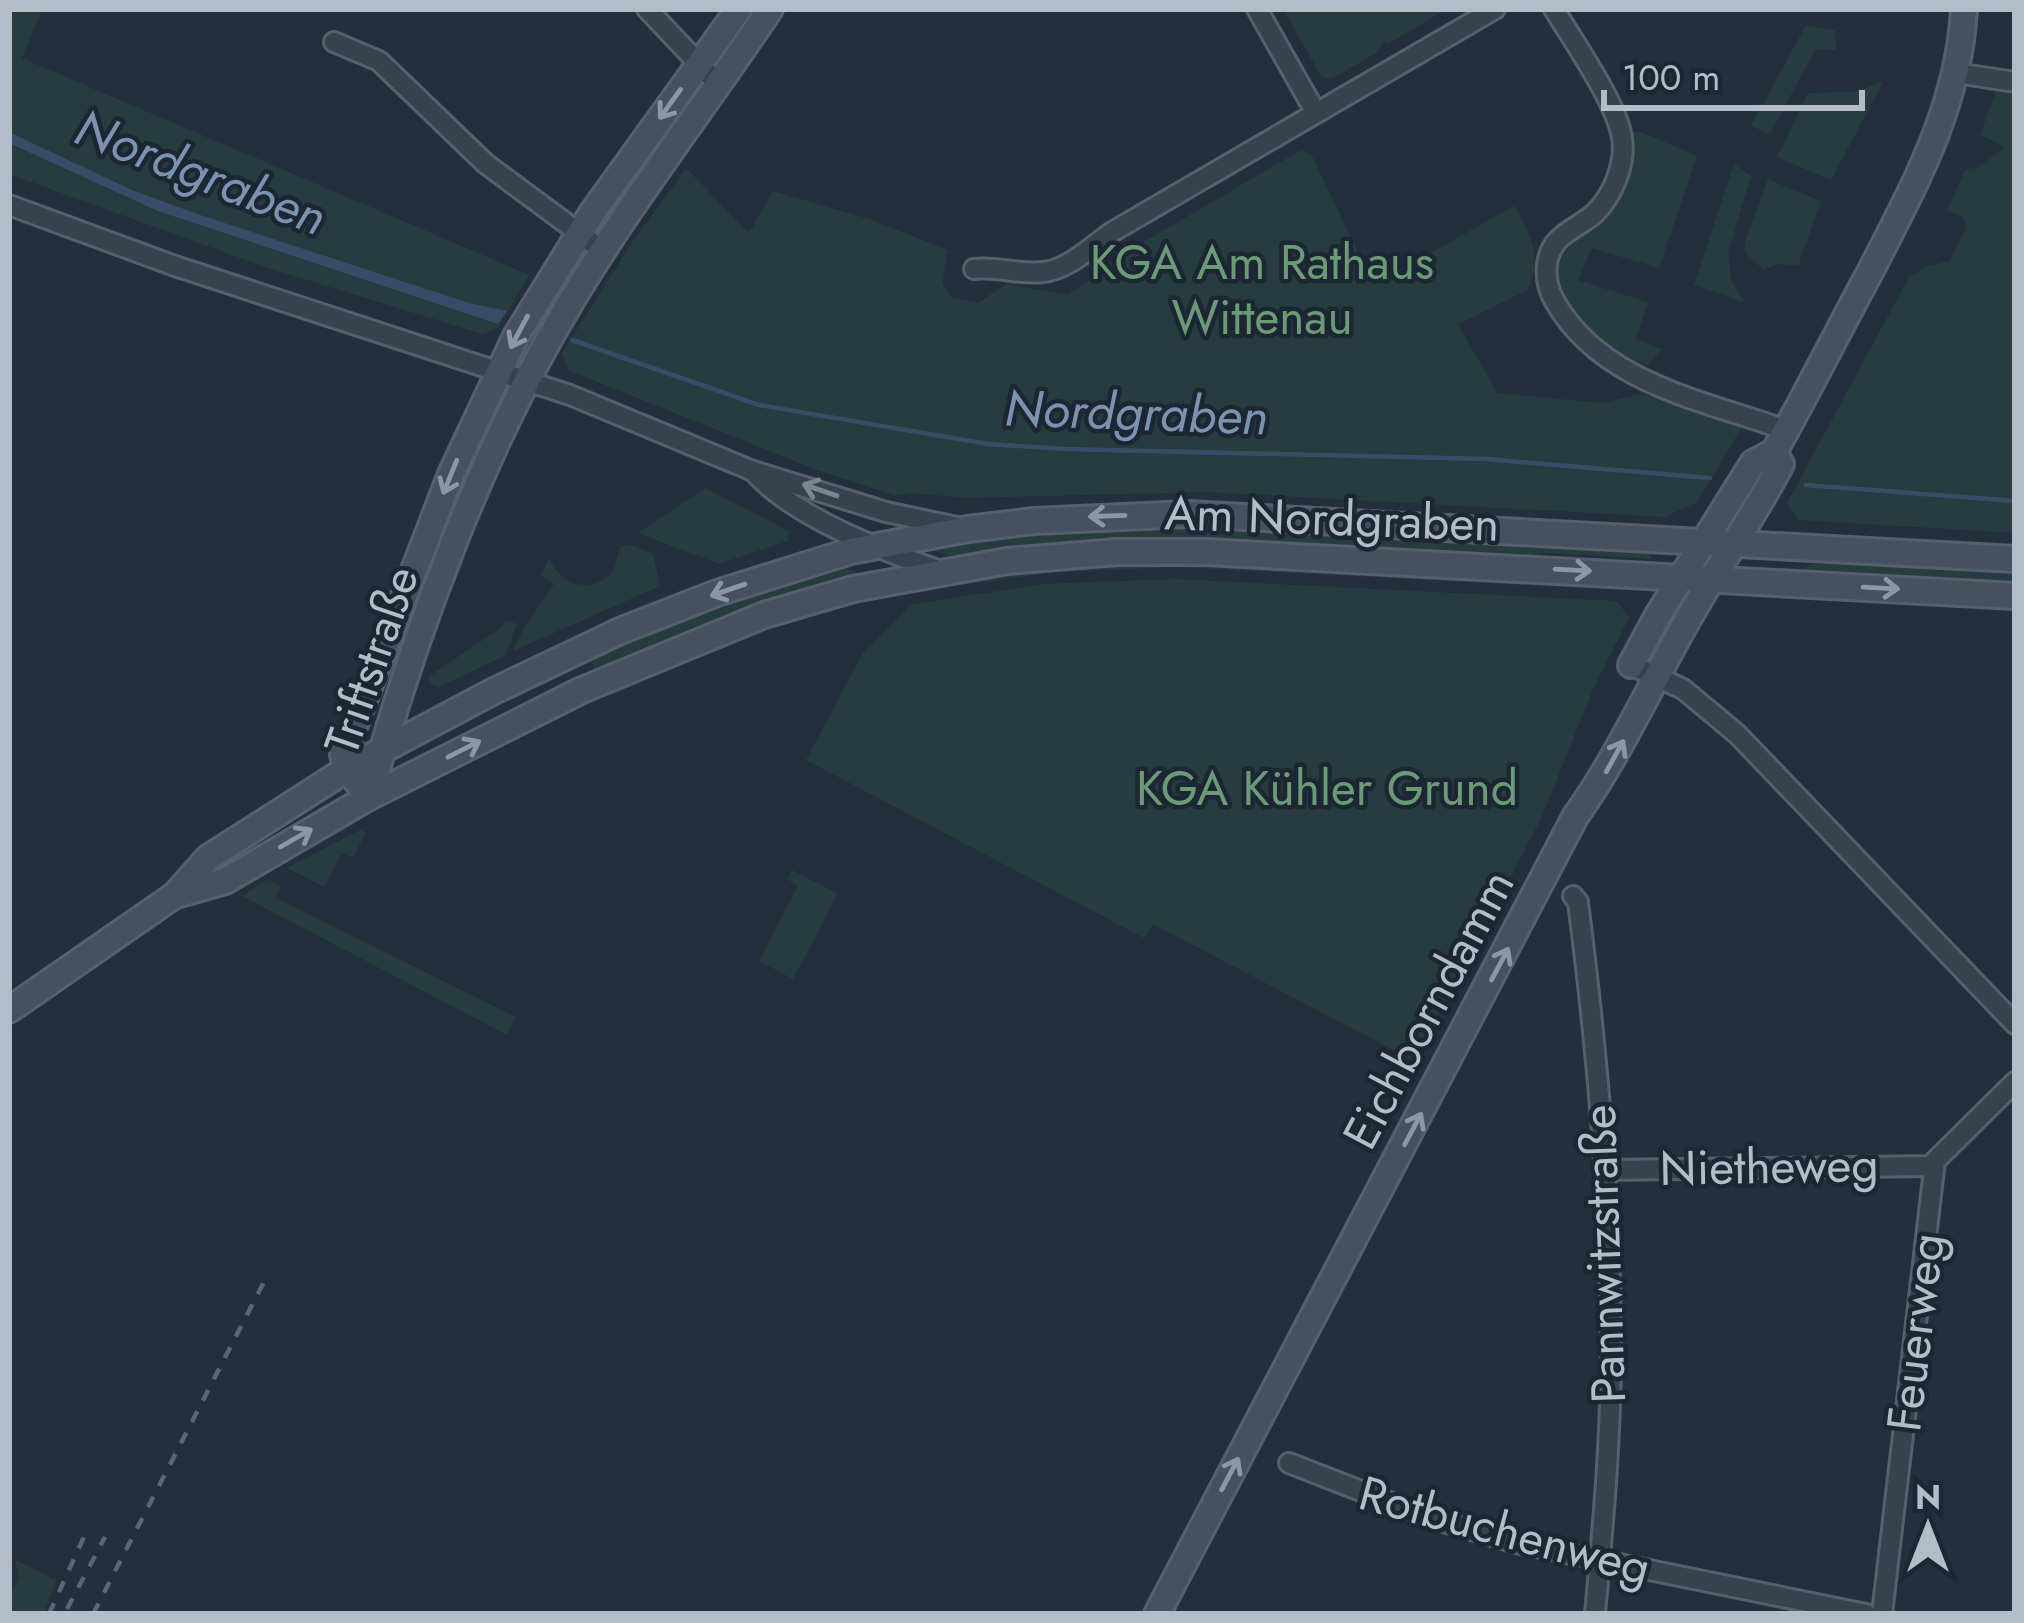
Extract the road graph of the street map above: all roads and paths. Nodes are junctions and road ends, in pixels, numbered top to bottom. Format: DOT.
graph roads {
  1 [pos="647,9"];
  2 [pos="739,9"];
  3 [pos="770,9"];
  4 [pos="1256,9"];
  5 [pos="1495,9"];
  6 [pos="1554,9"];
  7 [pos="1964,9"];
  8 [pos="334,42"];
  9 [pos="1956,73"];
  10 [pos="708,74"];
  11 [pos="2015,82"];
  12 [pos="1316,113"];
  13 [pos="9,205"];
  14 [pos="578,233"];
  15 [pos="602,250"];
  16 [pos="974,269"];
  17 [pos="499,371"];
  18 [pos="527,380"];
  19 [pos="1780,441"];
  20 [pos="753,472"];
  21 [pos="968,529"];
  22 [pos="1703,542"];
  23 [pos="1735,543"];
  24 [pos="872,547"];
  25 [pos="1797,547"];
  26 [pos="2015,559"];
  27 [pos="941,571"];
  28 [pos="1682,576"];
  29 [pos="1713,578"];
  30 [pos="1795,584"];
  31 [pos="2015,596"];
  32 [pos="1631,665"];
  33 [pos="1656,676"];
  34 [pos="494,691"];
  35 [pos="512,725"];
  36 [pos="382,751"];
  37 [pos="347,769"];
  38 [pos="369,797"];
  39 [pos="176,895"];
  40 [pos="1573,896"];
  41 [pos="9,1010"];
  42 [pos="2015,1024"];
  43 [pos="2015,1082"];
  44 [pos="1934,1166"];
  45 [pos="1604,1170"];
  46 [pos="1288,1463"];
  47 [pos="1600,1560"];
  48 [pos="1157,1614"];
  49 [pos="1595,1614"];
  50 [pos="1866,1614"];
  51 [pos="1882,1614"];
  1 -- 10 [label="street"];
  2 -- 10 [label="main road, Triftstraße"];
  3 -- 10 [label="main road, Triftstraße"];
  4 -- 12 [label="street"];
  5 -- 12 [label="street"];
  6 -- 19 [label="street"];
  7 -- 9 [label="main road, Eichborndamm"];
  8 -- 14 [label="street"];
  9 -- 11 [label="street"];
  9 -- 19 [label="main road, Eichborndamm"];
  10 -- 14 [label="main road, Triftstraße, one-way"];
  10 -- 15 [label="main road, Triftstraße"];
  12 -- 16 [label="street"];
  13 -- 17 [label="street, Am Nordgraben"];
  14 -- 15 [label="street"];
  14 -- 17 [label="main road, Triftstraße, one-way"];
  15 -- 18 [label="main road, Triftstraße"];
  17 -- 18 [label="street, Am Nordgraben"];
  17 -- 37 [label="main road, Triftstraße, one-way"];
  18 -- 20 [label="street, Am Nordgraben"];
  18 -- 36 [label="main road, Triftstraße"];
  19 -- 22 [label="main road, Eichborndamm"];
  19 -- 23 [label="main road, Eichborndamm"];
  21 -- 20 [label="street, Am Nordgraben, one-way"];
  20 -- 24 [label="street, Am Nordgraben"];
  22 -- 21 [label="main road, Am Nordgraben, one-way"];
  21 -- 24 [label="main road, Am Nordgraben"];
  22 -- 23 [label="main road, Am Nordgraben"];
  22 -- 28 [label="main road, Eichborndamm"];
  23 -- 25 [label="main road, Am Nordgraben"];
  23 -- 29 [label="main road, Eichborndamm"];
  24 -- 27 [label="street, Am Nordgraben"];
  24 -- 34 [label="main road, one-way"];
  25 -- 26 [label="main road, Am Nordgraben"];
  25 -- 30 [label="main road"];
  27 -- 28 [label="main road, Am Nordgraben, one-way"];
  27 -- 35 [label="main road"];
  28 -- 29 [label="main road, Am Nordgraben"];
  28 -- 32 [label="main road, Eichborndamm"];
  29 -- 30 [label="main road, Am Nordgraben"];
  29 -- 33 [label="main road, Eichborndamm"];
  30 -- 31 [label="main road, Am Nordgraben, one-way"];
  32 -- 33 [label="street"];
  33 -- 42 [label="street"];
  48 -- 33 [label="main road, Eichborndamm, one-way"];
  34 -- 35 [label="main road"];
  34 -- 36 [label="main road"];
  38 -- 35 [label="main road, one-way"];
  36 -- 37 [label="main road"];
  36 -- 38 [label="main road, Triftstraße"];
  37 -- 38 [label="main road, Triftstraße"];
  37 -- 39 [label="main road"];
  39 -- 38 [label="main road, one-way"];
  39 -- 41 [label="main road"];
  40 -- 45 [label="street, Pannwitzstraße"];
  43 -- 44 [label="street, Feuerweg"];
  44 -- 45 [label="street, Nietheweg"];
  44 -- 51 [label="street, Feuerweg"];
  45 -- 47 [label="street, Pannwitzstraße"];
  46 -- 47 [label="street, Rotbuchenweg"];
  47 -- 49 [label="street, Pannwitzstraße"];
  47 -- 50 [label="street, Rotbuchenweg"];
}
